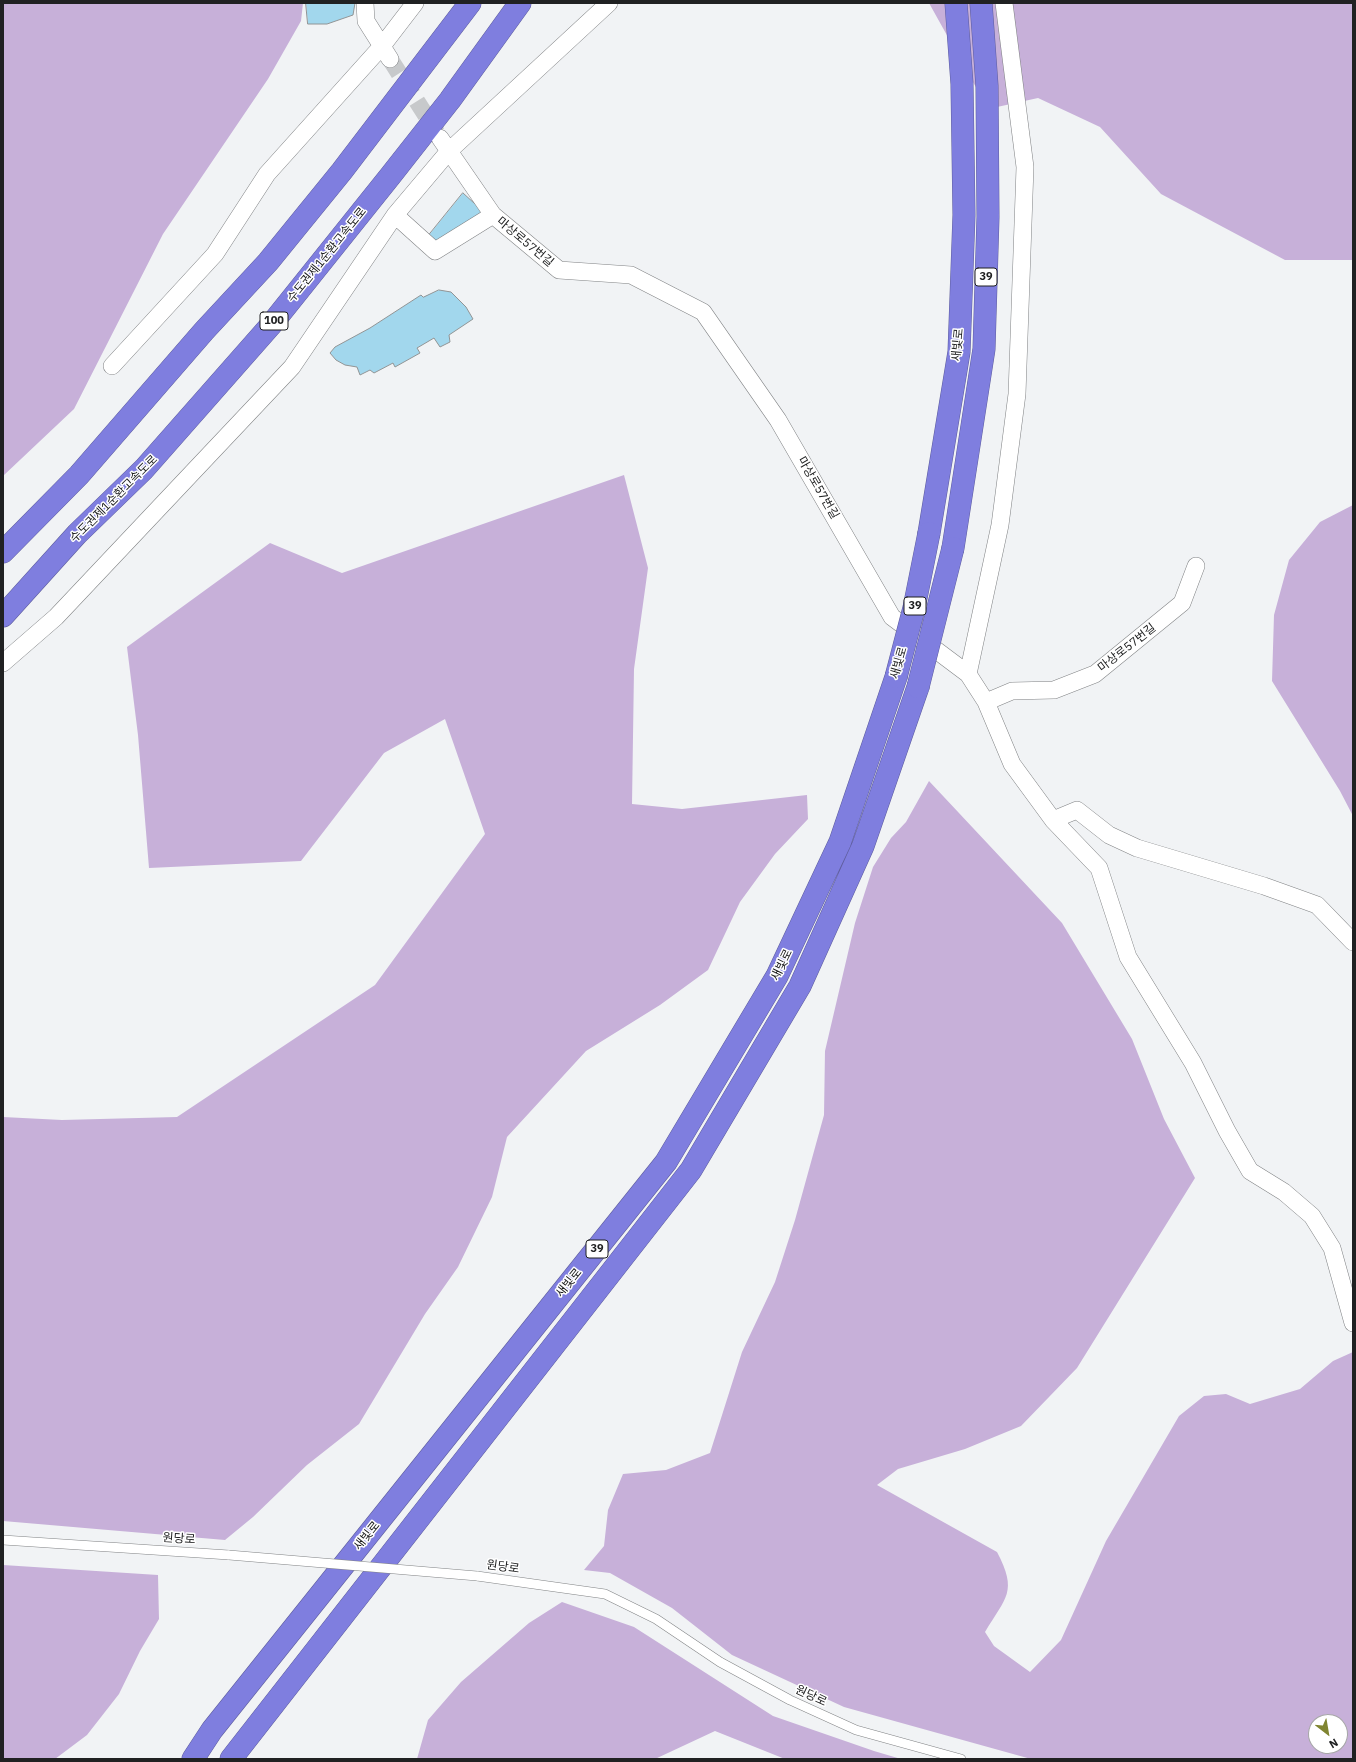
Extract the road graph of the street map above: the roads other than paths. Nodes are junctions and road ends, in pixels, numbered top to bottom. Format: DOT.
graph roads {
  1 [pos="365,3"];
  2 [pos="415,3"];
  3 [pos="470,3"];
  4 [pos="520,3"];
  5 [pos="609,3"];
  6 [pos="956,3"];
  7 [pos="981,3"];
  8 [pos="1004,3"];
  9 [pos="386,52"];
  10 [pos="444,144"];
  11 [pos="395,215"];
  12 [pos="493,215"];
  13 [pos="112,366"];
  14 [pos="3,552"];
  15 [pos="1196,566"];
  16 [pos="3,616"];
  17 [pos="3,664"];
  18 [pos="968,674"];
  19 [pos="986,702"];
  20 [pos="1054,820"];
  21 [pos="1353,942"];
  22 [pos="1353,1323"];
  23 [pos="3,1540"];
  24 [pos="193,1759"];
  25 [pos="231,1759"];
  26 [pos="962,1759"];
  1 -- 9 [label="street"];
  2 -- 9 [label="street"];
  3 -- 14 [label="highway"];
  4 -- 16 [label="highway, 수도권제1순환고속도로 / 100"];
  5 -- 10 [label="street"];
  6 -- 24 [label="highway, 새빛로 / 39, bridge"];
  7 -- 25 [label="highway, 새빛로 / 39, bridge"];
  8 -- 18 [label="street"];
  9 -- 13 [label="street"];
  10 -- 11 [label="street"];
  10 -- 12 [label="street, 마상로57번길"];
  11 -- 12 [label="street"];
  11 -- 17 [label="street"];
  12 -- 18 [label="street, 마상로57번길"];
  15 -- 19 [label="street, 마상로57번길"];
  18 -- 19 [label="street, 마상로57번길"];
  19 -- 20 [label="street"];
  20 -- 21 [label="street"];
  20 -- 22 [label="street"];
  23 -- 26 [label="lane, 원당로, bridge"];
}
